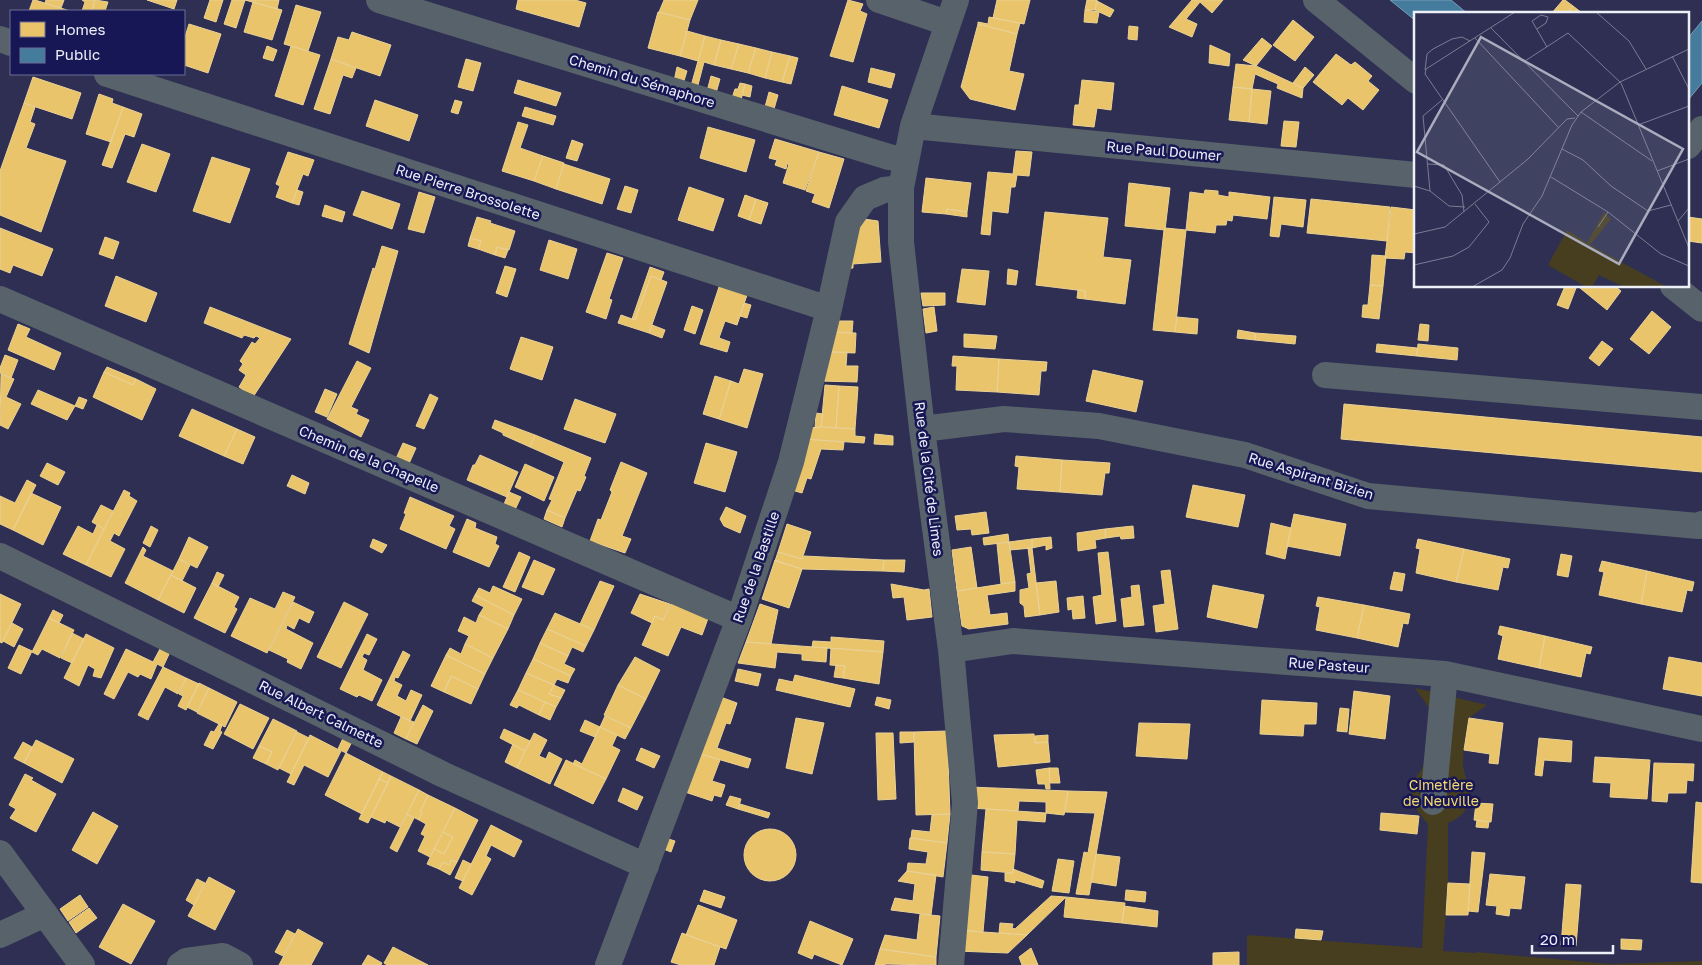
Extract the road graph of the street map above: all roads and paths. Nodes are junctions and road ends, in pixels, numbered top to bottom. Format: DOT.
graph roads {
  1 [pos="378,0"];
  2 [pos="879,0"];
  3 [pos="1328,2"];
  4 [pos="951,11"];
  5 [pos="110,75"];
  6 [pos="1414,79"];
  7 [pos="913,126"];
  8 [pos="1702,129"];
  9 [pos="1690,144"];
  10 [pos="906,160"];
  11 [pos="1414,175"];
  12 [pos="901,188"];
  13 [pos="1676,288"];
  14 [pos="0,299"];
  15 [pos="829,309"];
  16 [pos="1702,309"];
  17 [pos="1325,375"];
  18 [pos="1702,407"];
  19 [pos="922,429"];
  20 [pos="1702,524"];
  21 [pos="0,556"];
  22 [pos="739,618"];
  23 [pos="951,650"];
  24 [pos="1445,674"];
  25 [pos="1702,729"];
  26 [pos="1433,802"];
  27 [pos="0,852"];
  28 [pos="646,866"];
  29 [pos="45,914"];
  30 [pos="0,935"];
  31 [pos="82,965"];
  32 [pos="180,965"];
  33 [pos="240,965"];
  34 [pos="608,965"];
  35 [pos="951,965"];
  1 -- 10 [label="street, Chemin du Sémaphore"];
  2 -- 4 [label="street"];
  3 -- 6 [label="street"];
  4 -- 7 [label="street, Rue de la Cité de Limes"];
  5 -- 15 [label="street, Rue Pierre Brossolette"];
  7 -- 10 [label="street, Rue de la Cité de Limes"];
  7 -- 11 [label="street, Rue Paul Doumer"];
  8 -- 9 [label="street"];
  10 -- 12 [label="street, Rue de la Cité de Limes"];
  12 -- 15 [label="street, Rue de la Bastille"];
  12 -- 19 [label="street, Rue de la Cité de Limes"];
  13 -- 16 [label="street"];
  14 -- 22 [label="street, Chemin de la Chapelle"];
  15 -- 22 [label="street, Rue de la Bastille"];
  17 -- 18 [label="street"];
  19 -- 20 [label="street, Rue Aspirant Bizien"];
  19 -- 23 [label="street, Rue de la Cité de Limes"];
  21 -- 28 [label="street, Rue Albert Calmette"];
  22 -- 28 [label="street, Rue de la Bastille"];
  23 -- 24 [label="street, Rue Pasteur"];
  23 -- 35 [label="street, Rue de la Cité de Limes"];
  24 -- 25 [label="street, Rue Pasteur"];
  24 -- 26 [label="street"];
  27 -- 29 [label="street"];
  28 -- 34 [label="street, Rue de la Bastille"];
  29 -- 30 [label="street"];
  29 -- 31 [label="street"];
  32 -- 33 [label="street"];
}
